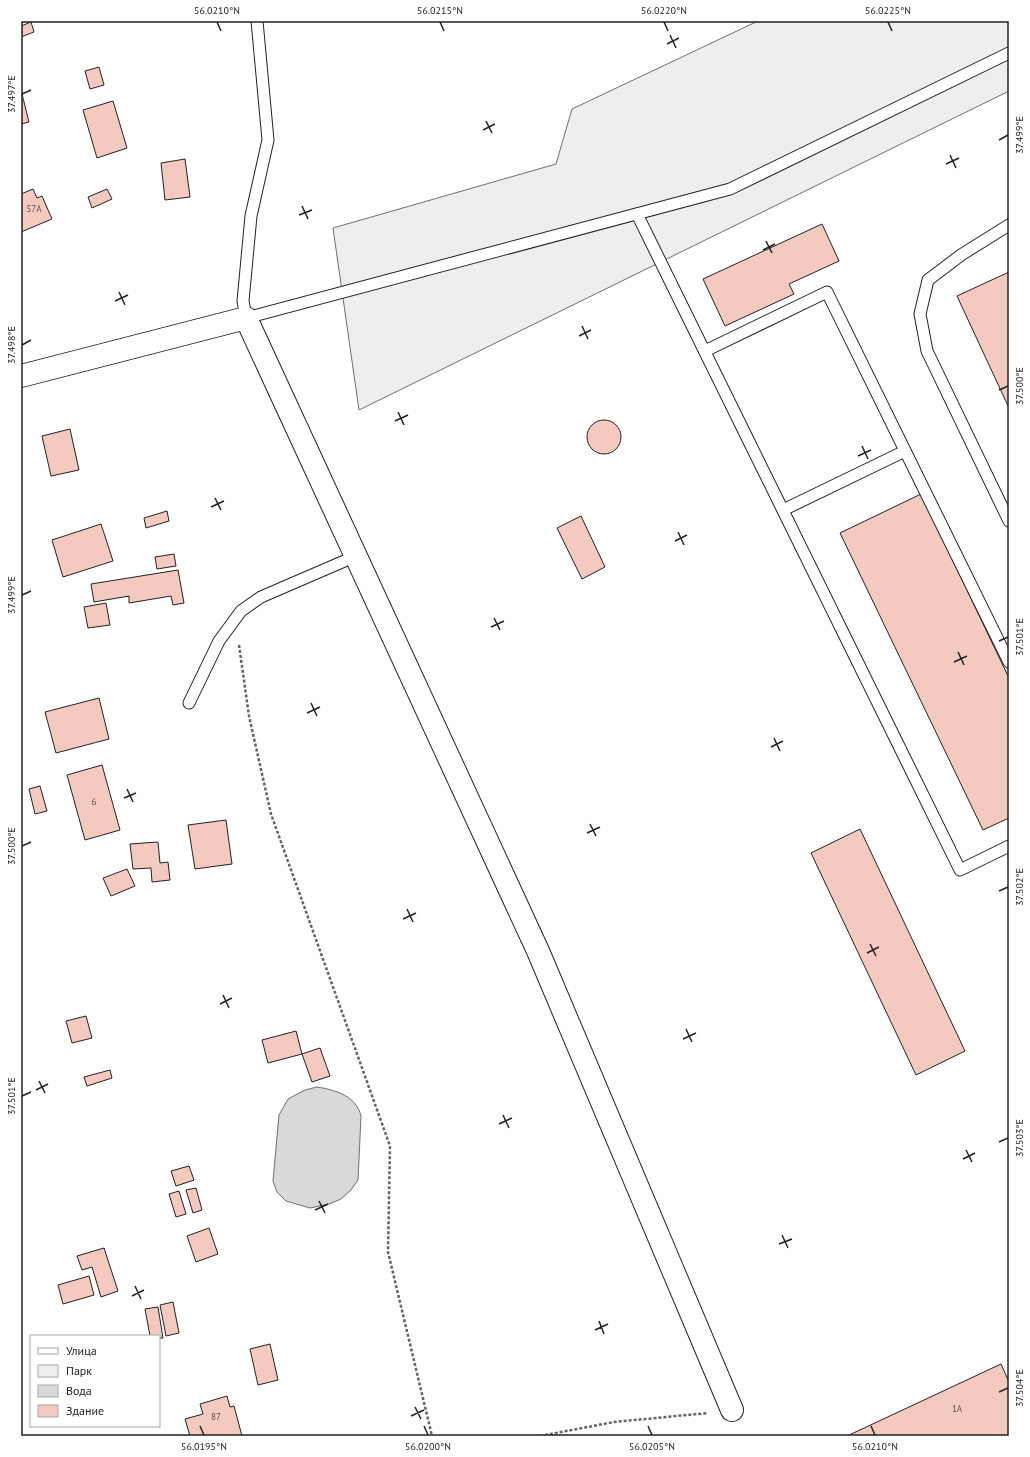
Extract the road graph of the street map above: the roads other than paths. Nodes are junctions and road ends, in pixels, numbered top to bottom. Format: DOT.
graph roads {
  1 [pos="256,21"];
  2 [pos="1009,53"];
  3 [pos="637,214"];
  4 [pos="1009,225"];
  5 [pos="246,318"];
  6 [pos="705,351"];
  7 [pos="21,376"];
  8 [pos="905,451"];
  9 [pos="784,510"];
  10 [pos="1009,521"];
  11 [pos="356,556"];
  12 [pos="1009,662"];
  13 [pos="189,702"];
  14 [pos="1009,846"];
  15 [pos="732,1410"];
  1 -- 5 [label="lane"];
  2 -- 3 [label="lane"];
  3 -- 5 [label="lane"];
  3 -- 6 [label="lane"];
  4 -- 10 [label="lane"];
  5 -- 7 [label="street"];
  5 -- 11 [label="street"];
  6 -- 8 [label="lane"];
  6 -- 9 [label="lane"];
  8 -- 9 [label="lane"];
  8 -- 12 [label="lane"];
  9 -- 14 [label="lane"];
  11 -- 13 [label="lane"];
  11 -- 15 [label="street"];
}
